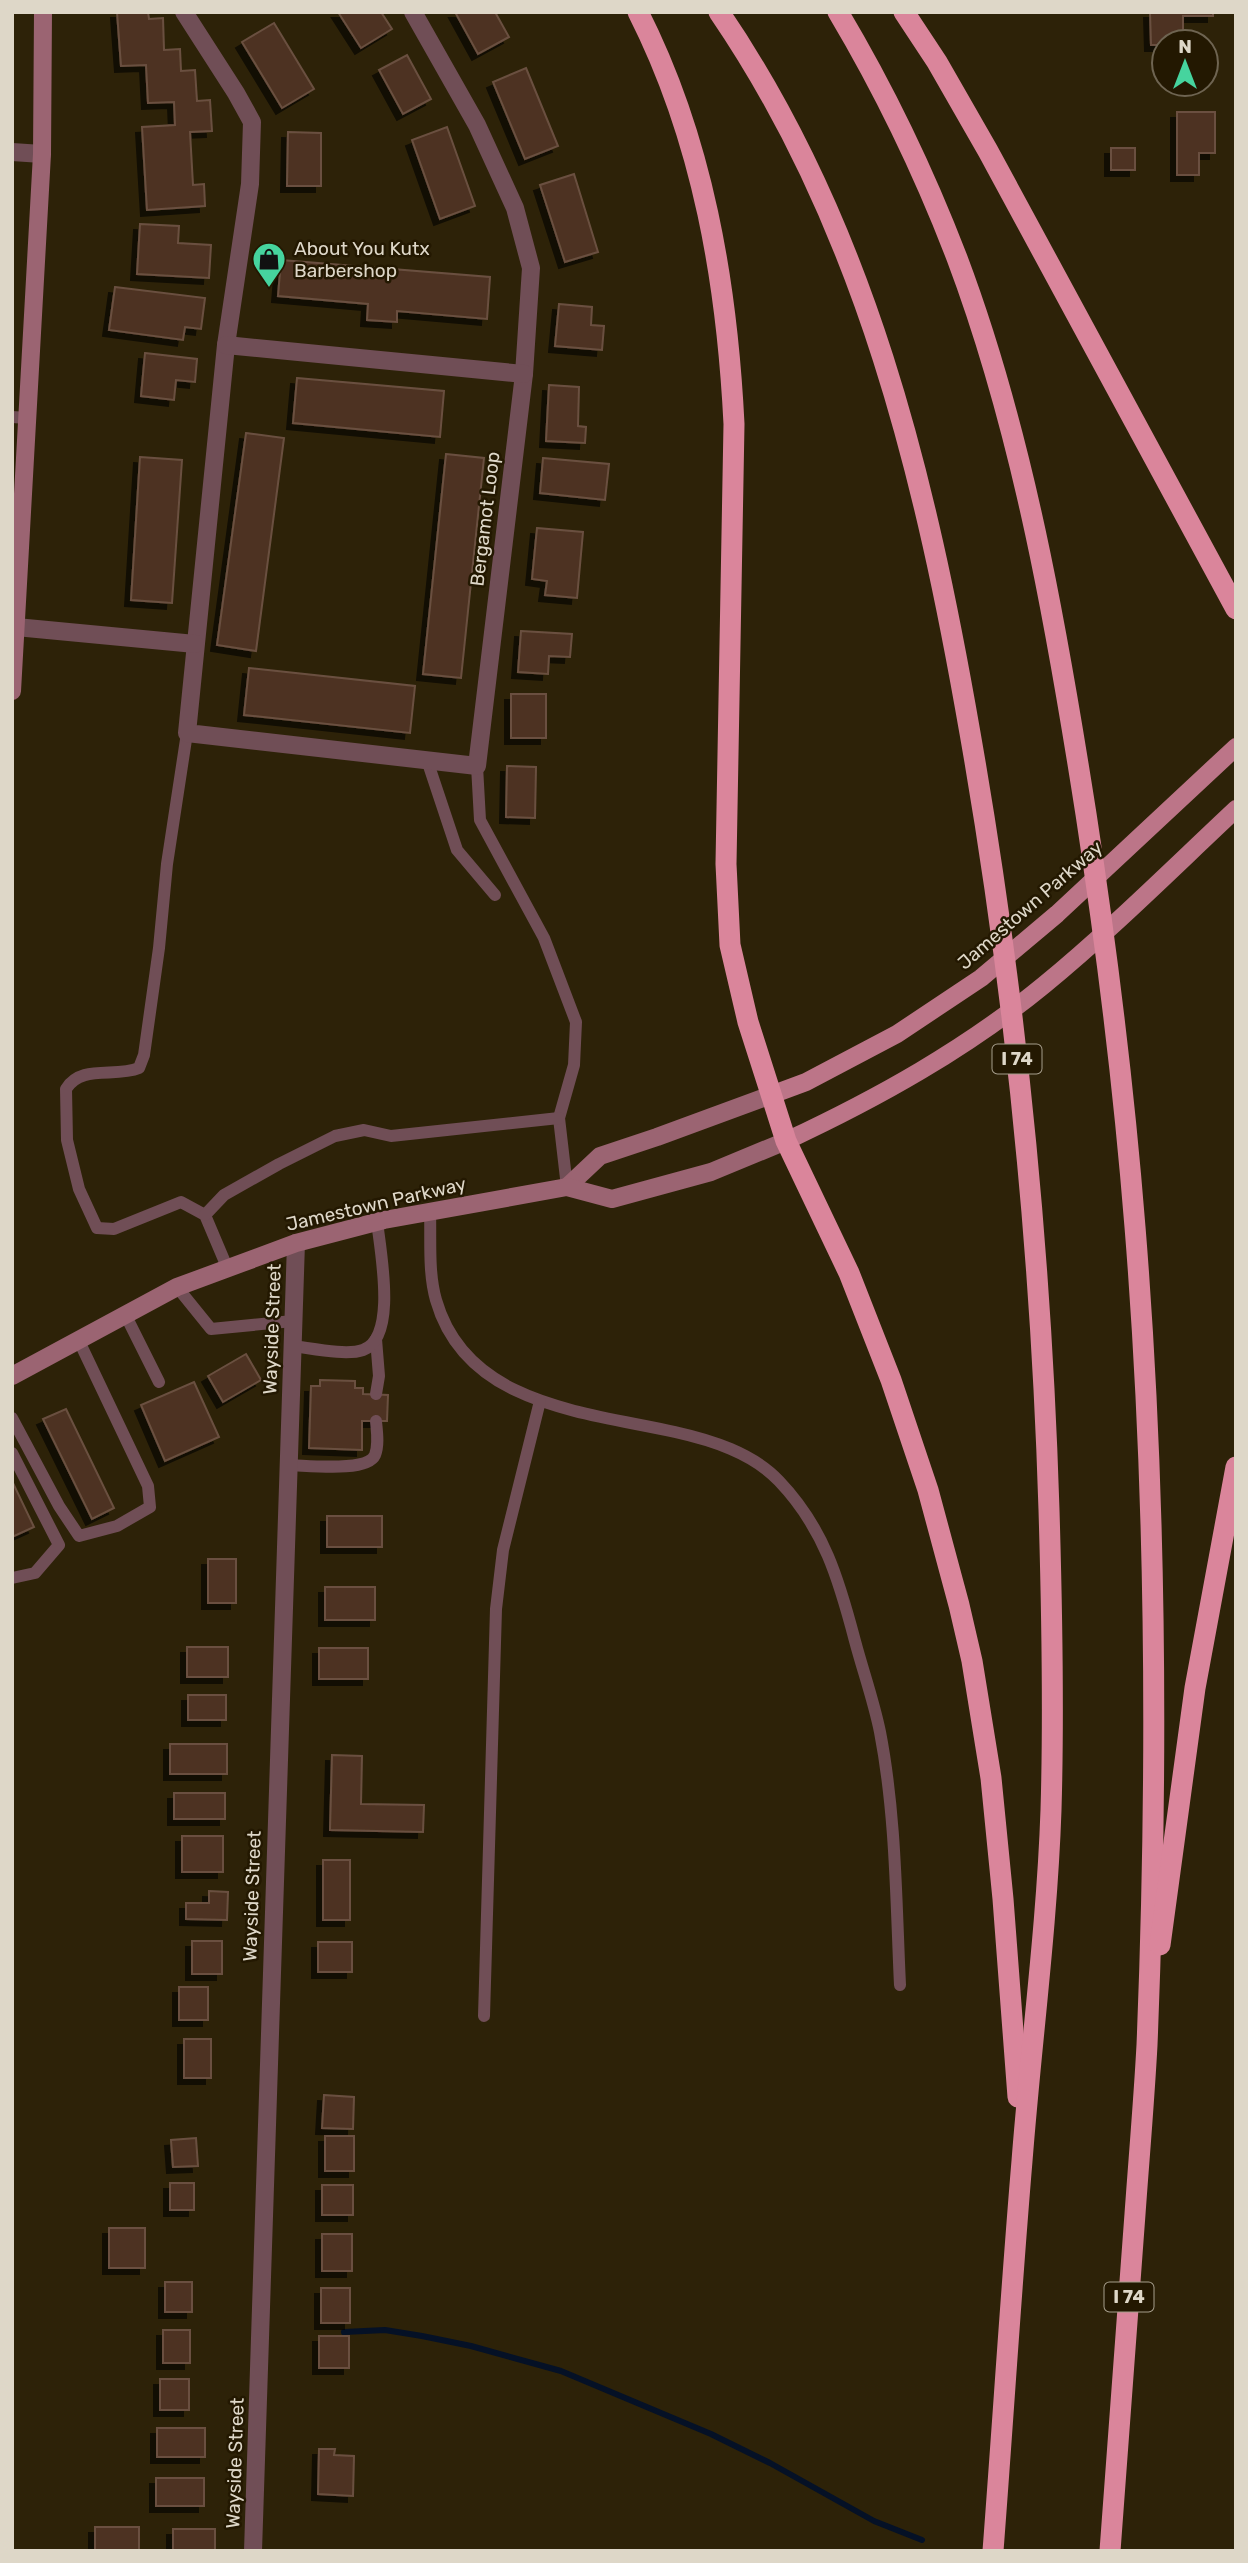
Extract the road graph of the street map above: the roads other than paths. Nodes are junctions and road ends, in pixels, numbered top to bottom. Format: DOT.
graph roads {
  1 [pos="43,12"];
  2 [pos="184,12"];
  3 [pos="413,12"];
  4 [pos="638,12"];
  5 [pos="719,12"];
  6 [pos="838,12"];
  7 [pos="904,12"];
  8 [pos="12,152"];
  9 [pos="43,154"];
  10 [pos="226,345"];
  11 [pos="524,374"];
  12 [pos="20,418"];
  13 [pos="1236,609"];
  14 [pos="16,627"];
  15 [pos="195,644"];
  16 [pos="12,691"];
  17 [pos="187,733"];
  18 [pos="1236,747"];
  19 [pos="428,760"];
  20 [pos="477,766"];
  21 [pos="1236,809"];
  22 [pos="495,895"];
  23 [pos="771,1095"];
  24 [pos="559,1118"];
  25 [pos="786,1141"];
  26 [pos="567,1187"];
  27 [pos="430,1211"];
  28 [pos="205,1215"];
  29 [pos="377,1222"];
  30 [pos="296,1243"];
  31 [pos="227,1267"];
  32 [pos="177,1287"];
  33 [pos="125,1314"];
  34 [pos="293,1321"];
  35 [pos="376,1339"];
  36 [pos="79,1341"];
  37 [pos="292,1346"];
  38 [pos="12,1376"];
  39 [pos="159,1382"];
  40 [pos="376,1394"];
  41 [pos="540,1401"];
  42 [pos="12,1418"];
  43 [pos="376,1421"];
  44 [pos="12,1453"];
  45 [pos="288,1465"];
  46 [pos="1236,1466"];
  47 [pos="12,1578"];
  48 [pos="900,1985"];
  49 [pos="484,2016"];
  50 [pos="1147,2048"];
  51 [pos="1022,2156"];
  52 [pos="253,2551"];
  53 [pos="993,2551"];
  54 [pos="1110,2551"];
  1 -- 9 [label="main road"];
  2 -- 10 [label="street"];
  3 -- 11 [label="street, Bergamot Loop"];
  4 -- 23 [label="highway"];
  5 -- 51 [label="highway, I 74"];
  6 -- 50 [label="highway, I 74"];
  7 -- 13 [label="highway"];
  8 -- 9 [label="street"];
  9 -- 12 [label="main road"];
  10 -- 11 [label="street"];
  10 -- 15 [label="street"];
  11 -- 20 [label="street, Bergamot Loop"];
  12 -- 14 [label="main road"];
  14 -- 15 [label="street"];
  14 -- 16 [label="main road"];
  15 -- 17 [label="street"];
  17 -- 19 [label="street"];
  17 -- 28 [label="lane"];
  18 -- 23 [label="main road, Jamestown Parkway"];
  19 -- 20 [label="street"];
  19 -- 22 [label="lane"];
  20 -- 24 [label="lane"];
  21 -- 25 [label="main road, Jamestown Parkway"];
  23 -- 25 [label="highway"];
  23 -- 26 [label="main road, Jamestown Parkway"];
  24 -- 26 [label="lane"];
  24 -- 28 [label="lane"];
  25 -- 26 [label="main road, Jamestown Parkway"];
  25 -- 51 [label="highway"];
  26 -- 27 [label="main road, Jamestown Parkway"];
  27 -- 29 [label="main road, Jamestown Parkway"];
  27 -- 41 [label="lane"];
  28 -- 31 [label="lane"];
  29 -- 30 [label="main road, Jamestown Parkway"];
  29 -- 35 [label="lane"];
  30 -- 31 [label="main road, Jamestown Parkway"];
  30 -- 34 [label="street, Wayside Street"];
  31 -- 32 [label="main road, Jamestown Parkway"];
  32 -- 33 [label="main road, Jamestown Parkway"];
  32 -- 34 [label="lane"];
  33 -- 36 [label="main road, Jamestown Parkway"];
  33 -- 39 [label="lane"];
  34 -- 37 [label="street, Wayside Street"];
  35 -- 37 [label="lane"];
  35 -- 40 [label="lane"];
  36 -- 38 [label="main road, Jamestown Parkway"];
  36 -- 42 [label="lane"];
  37 -- 45 [label="street, Wayside Street"];
  41 -- 48 [label="lane"];
  41 -- 49 [label="lane"];
  43 -- 45 [label="lane"];
  44 -- 47 [label="lane"];
  45 -- 52 [label="street, Wayside Street"];
  46 -- 50 [label="highway"];
  50 -- 54 [label="highway, I 74"];
  51 -- 53 [label="highway, I 74"];
}
